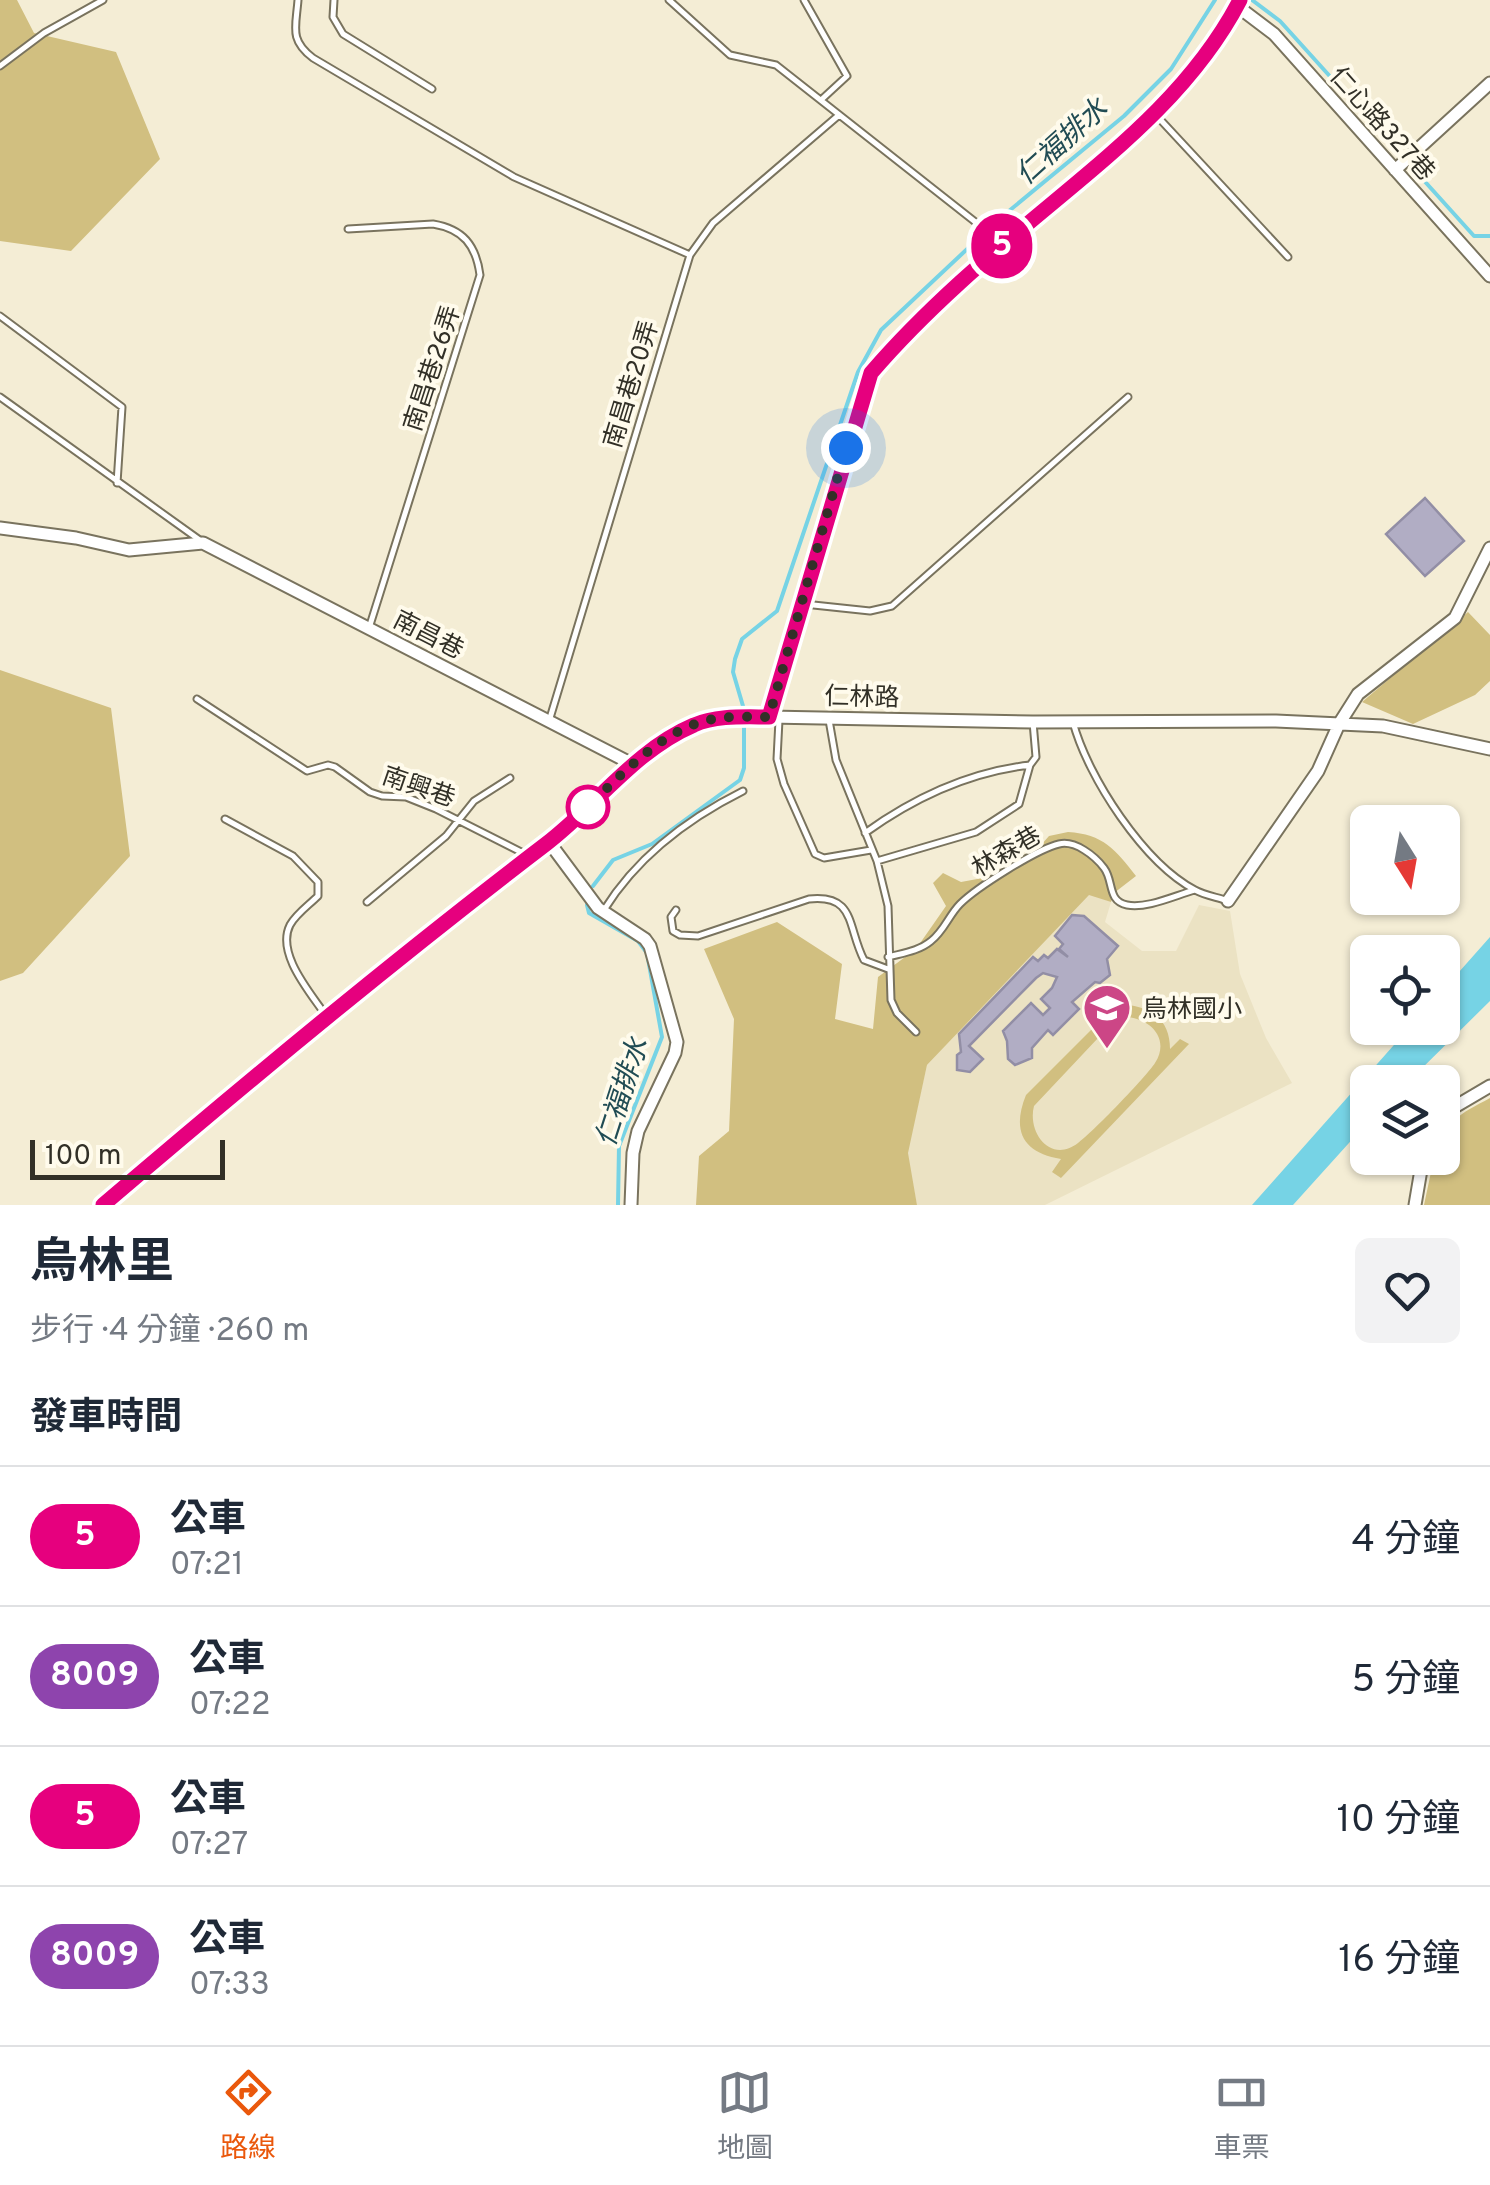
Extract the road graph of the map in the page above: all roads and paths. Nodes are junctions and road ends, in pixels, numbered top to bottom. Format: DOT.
graph roads {
  1 [pos="103,0"];
  2 [pos="298,0"];
  3 [pos="334,0"];
  4 [pos="669,0"];
  5 [pos="804,0"];
  6 [pos="1238,3"];
  7 [pos="0,66"];
  8 [pos="1490,82"];
  9 [pos="432,90"];
  10 [pos="821,100"];
  11 [pos="1154,112"];
  12 [pos="839,115"];
  13 [pos="1402,163"];
  14 [pos="348,230"];
  15 [pos="1004,244"];
  16 [pos="690,255"];
  17 [pos="1288,257"];
  18 [pos="1490,276"];
  19 [pos="0,316"];
  20 [pos="1128,396"];
  21 [pos="0,397"];
  22 [pos="117,483"];
  23 [pos="0,528"];
  24 [pos="203,543"];
  25 [pos="1490,548"];
  26 [pos="801,604"];
  27 [pos="370,628"];
  28 [pos="197,698"];
  29 [pos="767,717"];
  30 [pos="829,717"];
  31 [pos="1072,719"];
  32 [pos="549,720"];
  33 [pos="1033,722"];
  34 [pos="1338,724"];
  35 [pos="1490,749"];
  36 [pos="634,764"];
  37 [pos="1030,765"];
  38 [pos="510,778"];
  39 [pos="743,791"];
  40 [pos="225,819"];
  41 [pos="458,820"];
  42 [pos="865,833"];
  43 [pos="550,842"];
  44 [pos="872,850"];
  45 [pos="530,856"];
  46 [pos="878,861"];
  47 [pos="1195,890"];
  48 [pos="1228,901"];
  49 [pos="367,902"];
  50 [pos="676,910"];
  51 [pos="603,913"];
  52 [pos="888,958"];
  53 [pos="888,969"];
  54 [pos="326,1016"];
  55 [pos="916,1032"];
  56 [pos="1490,1086"];
  57 [pos="1460,1103"];
  58 [pos="1420,1175"];
  59 [pos="103,1205"];
  60 [pos="631,1205"];
  61 [pos="1415,1205"];
  1 -- 7 [label="lane"];
  2 -- 16 [label="lane"];
  3 -- 9 [label="lane"];
  4 -- 10 [label="lane"];
  5 -- 10 [label="lane"];
  6 -- 11 [label="street"];
  6 -- 13 [label="street, 仁心路327巷"];
  8 -- 13 [label="street"];
  10 -- 12 [label="lane"];
  11 -- 15 [label="street"];
  11 -- 17 [label="lane"];
  12 -- 15 [label="lane"];
  12 -- 16 [label="lane, 南昌巷20弄"];
  13 -- 18 [label="street, 仁心路327巷"];
  14 -- 27 [label="lane, 南昌巷26弄"];
  15 -- 26 [label="street"];
  16 -- 32 [label="lane, 南昌巷20弄"];
  19 -- 22 [label="lane"];
  20 -- 26 [label="lane"];
  21 -- 22 [label="lane, 南昌巷"];
  22 -- 24 [label="lane, 南昌巷"];
  23 -- 24 [label="street"];
  24 -- 27 [label="street, 南昌巷"];
  25 -- 34 [label="street"];
  26 -- 29 [label="street"];
  27 -- 32 [label="street, 南昌巷"];
  28 -- 41 [label="lane, 南興巷"];
  29 -- 30 [label="street, 仁林路"];
  29 -- 36 [label="street, 仁林路"];
  29 -- 44 [label="lane"];
  30 -- 33 [label="street, 仁林路"];
  30 -- 42 [label="lane"];
  31 -- 33 [label="street, 仁林路"];
  31 -- 34 [label="street, 仁林路"];
  31 -- 47 [label="lane"];
  32 -- 36 [label="street, 南昌巷"];
  33 -- 37 [label="lane, 林森巷"];
  34 -- 35 [label="street, 仁林路"];
  34 -- 48 [label="street"];
  36 -- 43 [label="street, 仁林路"];
  37 -- 42 [label="lane"];
  37 -- 46 [label="lane, 林森巷"];
  38 -- 41 [label="lane"];
  39 -- 51 [label="lane"];
  40 -- 54 [label="lane"];
  41 -- 45 [label="lane, 南興巷"];
  41 -- 49 [label="lane"];
  42 -- 44 [label="lane"];
  43 -- 45 [label="street, 仁林路"];
  43 -- 51 [label="street"];
  44 -- 46 [label="lane"];
  45 -- 54 [label="street, 仁林路"];
  46 -- 52 [label="lane"];
  47 -- 48 [label="lane"];
  47 -- 52 [label="lane, 林森巷"];
  50 -- 53 [label="lane"];
  51 -- 60 [label="street"];
  52 -- 53 [label="lane"];
  53 -- 55 [label="lane"];
  54 -- 59 [label="street, 仁林路"];
  56 -- 57 [label="street"];
  58 -- 61 [label="street"];
}
